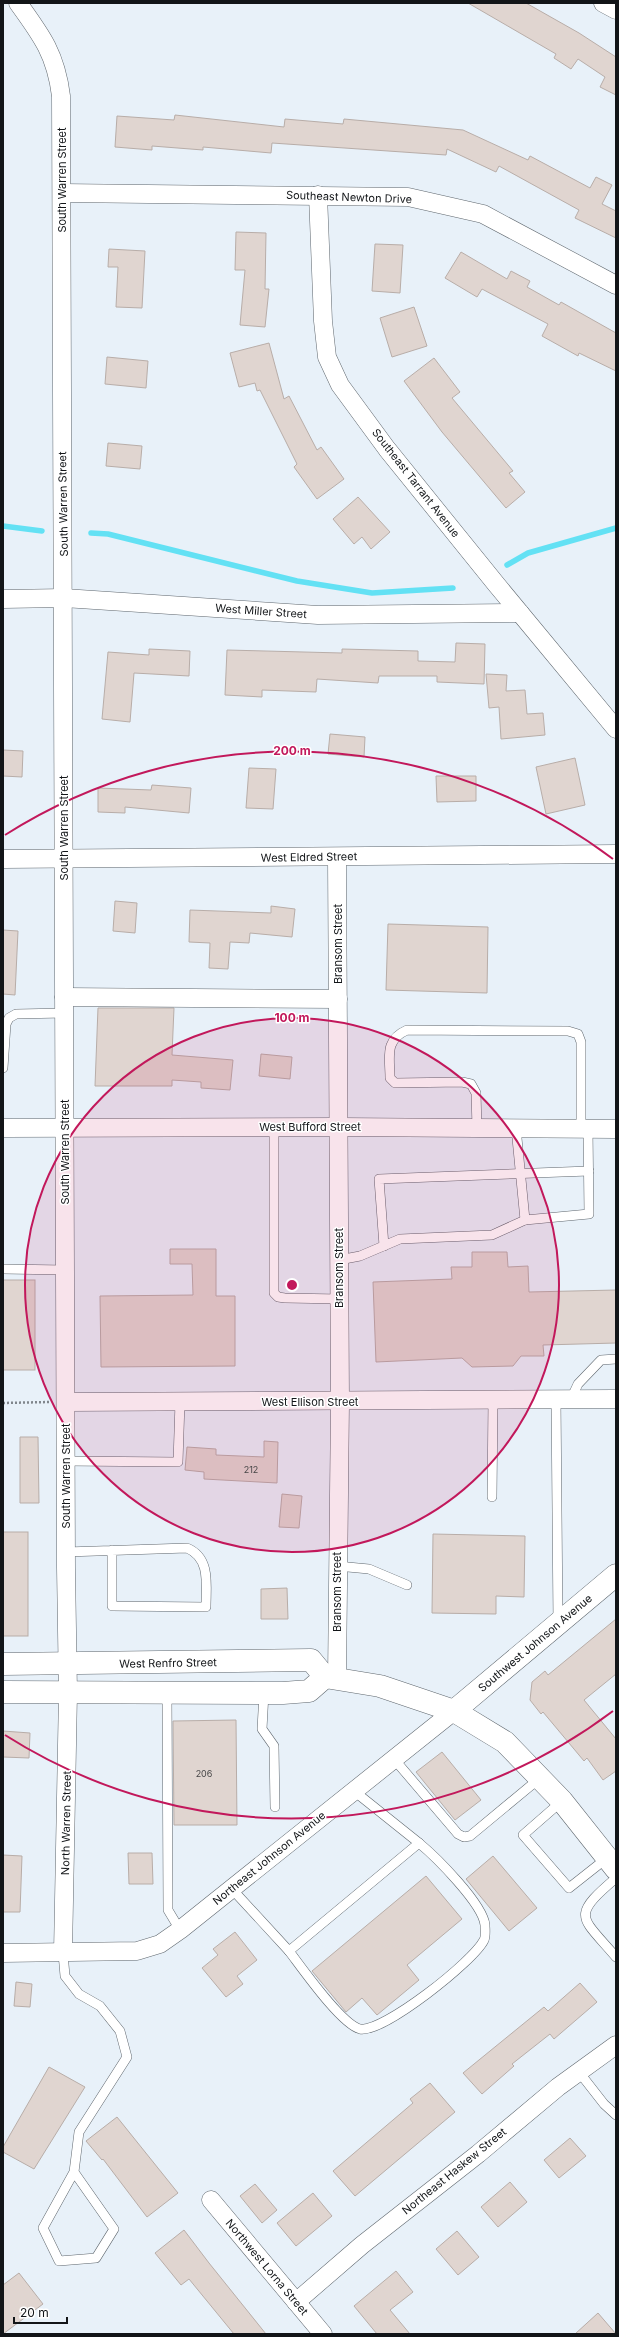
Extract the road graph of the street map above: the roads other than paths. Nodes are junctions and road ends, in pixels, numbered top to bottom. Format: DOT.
graph roads {
  1 [pos="18,3"];
  2 [pos="603,3"];
  3 [pos="616,10"];
  4 [pos="62,193"];
  5 [pos="318,195"];
  6 [pos="616,285"];
  7 [pos="64,598"];
  8 [pos="3,599"];
  9 [pos="520,613"];
  10 [pos="616,729"];
  11 [pos="616,854"];
  12 [pos="337,857"];
  13 [pos="3,859"];
  14 [pos="64,859"];
  15 [pos="338,999"];
  16 [pos="64,1005"];
  17 [pos="3,1068"];
  18 [pos="65,1127"];
  19 [pos="274,1127"];
  20 [pos="339,1127"];
  21 [pos="3,1128"];
  22 [pos="477,1128"];
  23 [pos="516,1128"];
  24 [pos="584,1129"];
  25 [pos="616,1129"];
  26 [pos="589,1171"];
  27 [pos="520,1173"];
  28 [pos="525,1220"];
  29 [pos="384,1246"];
  30 [pos="339,1260"];
  31 [pos="3,1269"];
  32 [pos="66,1270"];
  33 [pos="340,1299"];
  34 [pos="616,1359"];
  35 [pos="564,1399"];
  36 [pos="616,1399"];
  37 [pos="493,1400"];
  38 [pos="66,1402"];
  39 [pos="180,1402"];
  40 [pos="340,1402"];
  41 [pos="66,1461"];
  42 [pos="492,1497"];
  43 [pos="112,1550"];
  44 [pos="66,1552"];
  45 [pos="337,1566"];
  46 [pos="616,1574"];
  47 [pos="407,1585"];
  48 [pos="558,1623"];
  49 [pos="3,1664"];
  50 [pos="68,1665"];
  51 [pos="331,1678"];
  52 [pos="264,1691"];
  53 [pos="3,1692"];
  54 [pos="168,1692"];
  55 [pos="68,1693"];
  56 [pos="454,1711"];
  57 [pos="394,1759"];
  58 [pos="540,1778"];
  59 [pos="354,1791"];
  60 [pos="562,1802"];
  61 [pos="275,1807"];
  62 [pos="419,1843"];
  63 [pos="612,1863"];
  64 [pos="616,1878"];
  65 [pos="231,1888"];
  66 [pos="180,1930"];
  67 [pos="289,1951"];
  68 [pos="3,1953"];
  69 [pos="63,1953"];
  70 [pos="616,1957"];
  71 [pos="616,2045"];
  72 [pos="579,2072"];
  73 [pos="616,2115"];
  74 [pos="74,2172"];
  75 [pos="211,2200"];
  76 [pos="296,2302"];
  77 [pos="323,2334"];
  1 -- 4 [label="street, South Warren Street"];
  2 -- 3 [label="street"];
  4 -- 5 [label="street, Southeast Newton Drive"];
  4 -- 7 [label="street, South Warren Street"];
  5 -- 6 [label="street, Southeast Newton Drive"];
  5 -- 9 [label="street, Southeast Tarrant Avenue"];
  7 -- 8 [label="street, West Miller Street"];
  7 -- 9 [label="street, West Miller Street"];
  7 -- 14 [label="street, South Warren Street"];
  9 -- 10 [label="street, Southeast Tarrant Avenue"];
  11 -- 12 [label="street, West Eldred Street"];
  12 -- 14 [label="street, West Eldred Street"];
  12 -- 15 [label="street, Bransom Street"];
  13 -- 14 [label="street, West Eldred Street"];
  14 -- 16 [label="street, South Warren Street"];
  15 -- 16 [label="street"];
  15 -- 20 [label="street, Bransom Street"];
  16 -- 17 [label="lane"];
  16 -- 18 [label="street, South Warren Street"];
  18 -- 19 [label="street, West Bufford Street"];
  18 -- 21 [label="street, West Bufford Street"];
  18 -- 32 [label="street, South Warren Street"];
  19 -- 20 [label="street, West Bufford Street"];
  19 -- 33 [label="lane"];
  20 -- 22 [label="street, West Bufford Street"];
  20 -- 30 [label="street, Bransom Street"];
  22 -- 23 [label="street, West Bufford Street"];
  22 -- 24 [label="lane"];
  23 -- 24 [label="street, West Bufford Street"];
  23 -- 27 [label="lane"];
  24 -- 25 [label="street, West Bufford Street"];
  24 -- 26 [label="lane"];
  26 -- 27 [label="lane"];
  26 -- 28 [label="lane"];
  27 -- 28 [label="lane"];
  27 -- 29 [label="lane"];
  28 -- 29 [label="lane"];
  29 -- 30 [label="lane"];
  30 -- 33 [label="street, Bransom Street"];
  31 -- 32 [label="lane"];
  32 -- 38 [label="street, South Warren Street"];
  33 -- 40 [label="street, Bransom Street"];
  34 -- 35 [label="lane"];
  35 -- 36 [label="street, West Ellison Street"];
  35 -- 37 [label="street, West Ellison Street"];
  35 -- 48 [label="lane"];
  37 -- 40 [label="street, West Ellison Street"];
  37 -- 42 [label="lane"];
  38 -- 39 [label="street, West Ellison Street"];
  38 -- 41 [label="street, South Warren Street"];
  39 -- 40 [label="street, West Ellison Street"];
  39 -- 41 [label="lane"];
  40 -- 45 [label="street, Bransom Street"];
  41 -- 44 [label="street, South Warren Street"];
  43 -- 43 [label="lane"];
  43 -- 44 [label="lane"];
  44 -- 50 [label="street, South Warren Street"];
  45 -- 47 [label="lane"];
  45 -- 51 [label="street, Bransom Street"];
  46 -- 48 [label="main road, Southwest Johnson Avenue"];
  48 -- 56 [label="main road, Southwest Johnson Avenue"];
  49 -- 50 [label="main road, West Renfro Street"];
  50 -- 51 [label="main road, West Renfro Street"];
  50 -- 55 [label="street, North Warren Street"];
  51 -- 52 [label="main road"];
  51 -- 56 [label="main road"];
  52 -- 54 [label="main road"];
  52 -- 61 [label="lane"];
  53 -- 55 [label="main road"];
  54 -- 55 [label="main road"];
  54 -- 66 [label="lane"];
  55 -- 69 [label="street, North Warren Street"];
  56 -- 57 [label="street, Northeast Johnson Avenue"];
  56 -- 58 [label="main road"];
  57 -- 58 [label="lane"];
  57 -- 59 [label="street, Northeast Johnson Avenue"];
  58 -- 60 [label="main road"];
  59 -- 62 [label="lane"];
  59 -- 65 [label="street, Northeast Johnson Avenue"];
  60 -- 63 [label="main road"];
  60 -- 63 [label="lane"];
  62 -- 67 [label="lane"];
  62 -- 67 [label="lane"];
  64 -- 70 [label="lane"];
  65 -- 66 [label="street, Northeast Johnson Avenue"];
  65 -- 67 [label="lane"];
  66 -- 69 [label="street, Northeast Johnson Avenue"];
  68 -- 69 [label="street, Northeast Johnson Avenue"];
  69 -- 74 [label="lane"];
  71 -- 72 [label="street, Northeast Haskew Street"];
  72 -- 73 [label="lane"];
  72 -- 76 [label="street, Northeast Haskew Street"];
  74 -- 74 [label="lane"];
  75 -- 76 [label="street, Northwest Lorna Street"];
  76 -- 77 [label="street, Northwest Lorna Street"];
}
